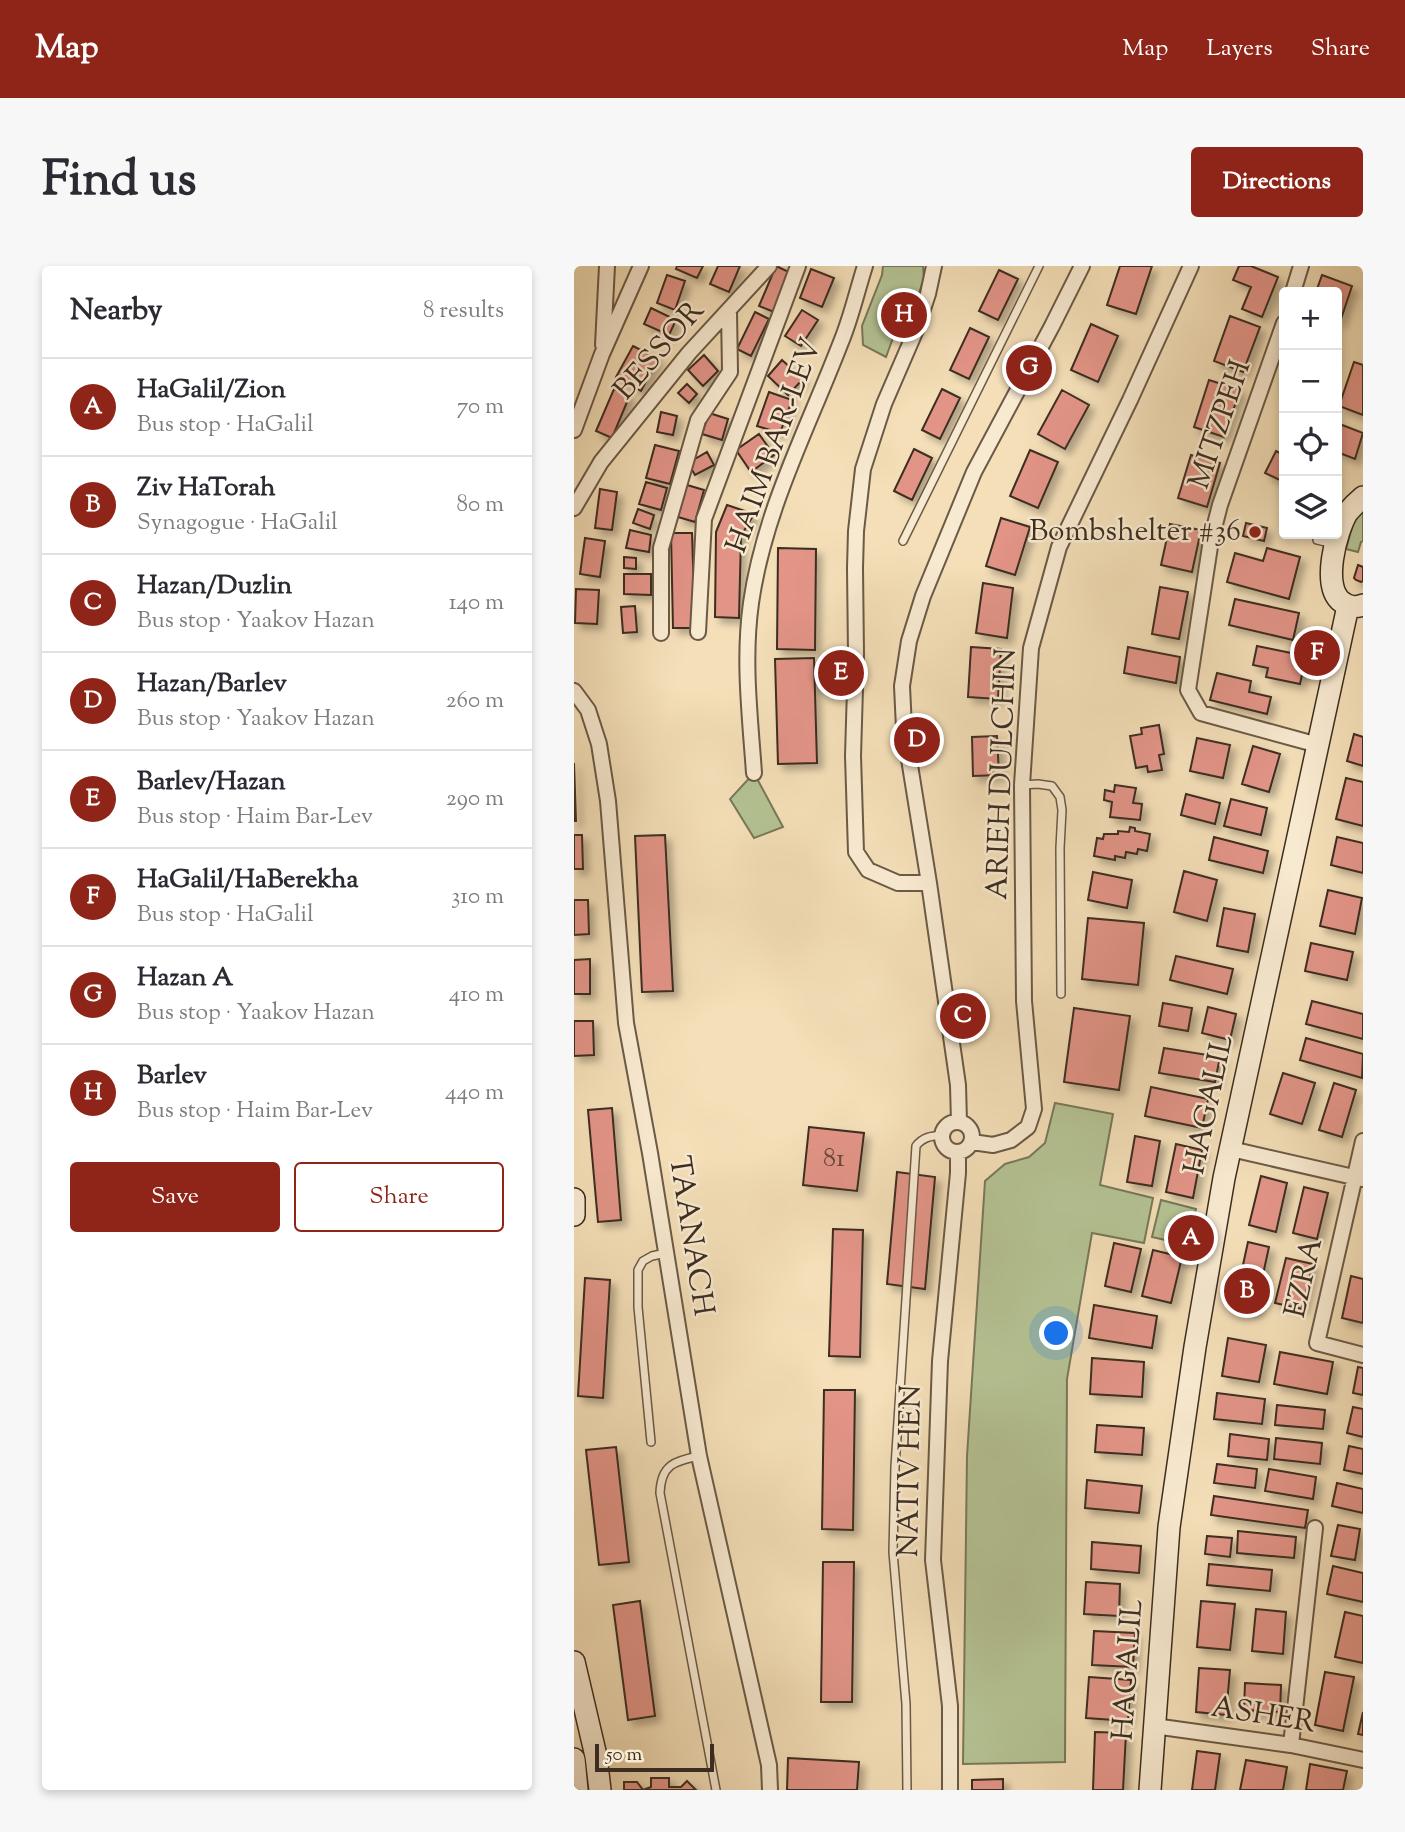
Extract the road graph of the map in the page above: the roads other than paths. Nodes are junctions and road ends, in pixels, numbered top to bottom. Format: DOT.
graph roads {
  1 [pos="607,266"];
  2 [pos="641,266"];
  3 [pos="769,266"];
  4 [pos="798,266"];
  5 [pos="865,266"];
  6 [pos="934,266"];
  7 [pos="1039,266"];
  8 [pos="1082,266"];
  9 [pos="1191,266"];
  10 [pos="1301,266"];
  11 [pos="1295,287"];
  12 [pos="729,311"];
  13 [pos="1279,337"];
  14 [pos="602,354"];
  15 [pos="574,430"];
  16 [pos="1363,497"];
  17 [pos="574,508"];
  18 [pos="903,541"];
  19 [pos="1355,606"];
  20 [pos="698,632"];
  21 [pos="661,633"];
  22 [pos="574,691"];
  23 [pos="1318,745"];
  24 [pos="754,773"];
  25 [pos="1022,785"];
  26 [pos="929,883"];
  27 [pos="1061,994"];
  28 [pos="959,1122"];
  29 [pos="942,1135"];
  30 [pos="1363,1140"];
  31 [pos="972,1142"];
  32 [pos="1231,1149"];
  33 [pos="958,1152"];
  34 [pos="1358,1178"];
  35 [pos="574,1199"];
  36 [pos="574,1215"];
  37 [pos="666,1253"];
  38 [pos="1363,1355"];
  39 [pos="651,1442"];
  40 [pos="699,1456"];
  41 [pos="1315,1528"];
  42 [pos="574,1662"];
  43 [pos="1154,1726"];
  44 [pos="1291,1745"];
  45 [pos="574,1759"];
  46 [pos="1363,1760"];
  47 [pos="577,1790"];
  48 [pos="600,1790"];
  49 [pos="716,1790"];
  50 [pos="770,1790"];
  51 [pos="908,1790"];
  52 [pos="950,1790"];
  53 [pos="1150,1790"];
  1 -- 14 [label="street"];
  2 -- 14 [label="street"];
  3 -- 12 [label="street, BESSOR"];
  4 -- 20 [label="street"];
  5 -- 24 [label="street, HAIM BAR-LEV"];
  6 -- 26 [label="street"];
  7 -- 18 [label="lane"];
  8 -- 26 [label="street"];
  9 -- 25 [label="street, ARIEH DULCHIN"];
  10 -- 11 [label="street"];
  12 -- 17 [label="street, BESSOR"];
  12 -- 21 [label="street"];
  13 -- 23 [label="street, MITZPEH"];
  14 -- 15 [label="street"];
  16 -- 19 [label="street, HAGALIL"];
  19 -- 23 [label="street, HAGALIL"];
  22 -- 37 [label="street, TAANACH"];
  23 -- 32 [label="street, HAGALIL"];
  25 -- 27 [label="lane"];
  25 -- 31 [label="street, ARIEH DULCHIN"];
  26 -- 28 [label="street"];
  28 -- 29 [label="street"];
  28 -- 31 [label="street"];
  29 -- 33 [label="street"];
  29 -- 51 [label="lane"];
  30 -- 34 [label="street"];
  31 -- 33 [label="street"];
  32 -- 34 [label="street"];
  32 -- 43 [label="street, HAGALIL"];
  33 -- 52 [label="street, NATIV HEN"];
  34 -- 38 [label="street, EZRA"];
  35 -- 36 [label="street"];
  37 -- 39 [label="lane"];
  37 -- 40 [label="street, TAANACH"];
  40 -- 49 [label="lane"];
  40 -- 50 [label="street, TAANACH"];
  41 -- 44 [label="street"];
  42 -- 48 [label="street"];
  43 -- 44 [label="street, ASHER"];
  43 -- 53 [label="street, HAGALIL"];
  44 -- 46 [label="street, ASHER"];
  45 -- 47 [label="street"];
}
